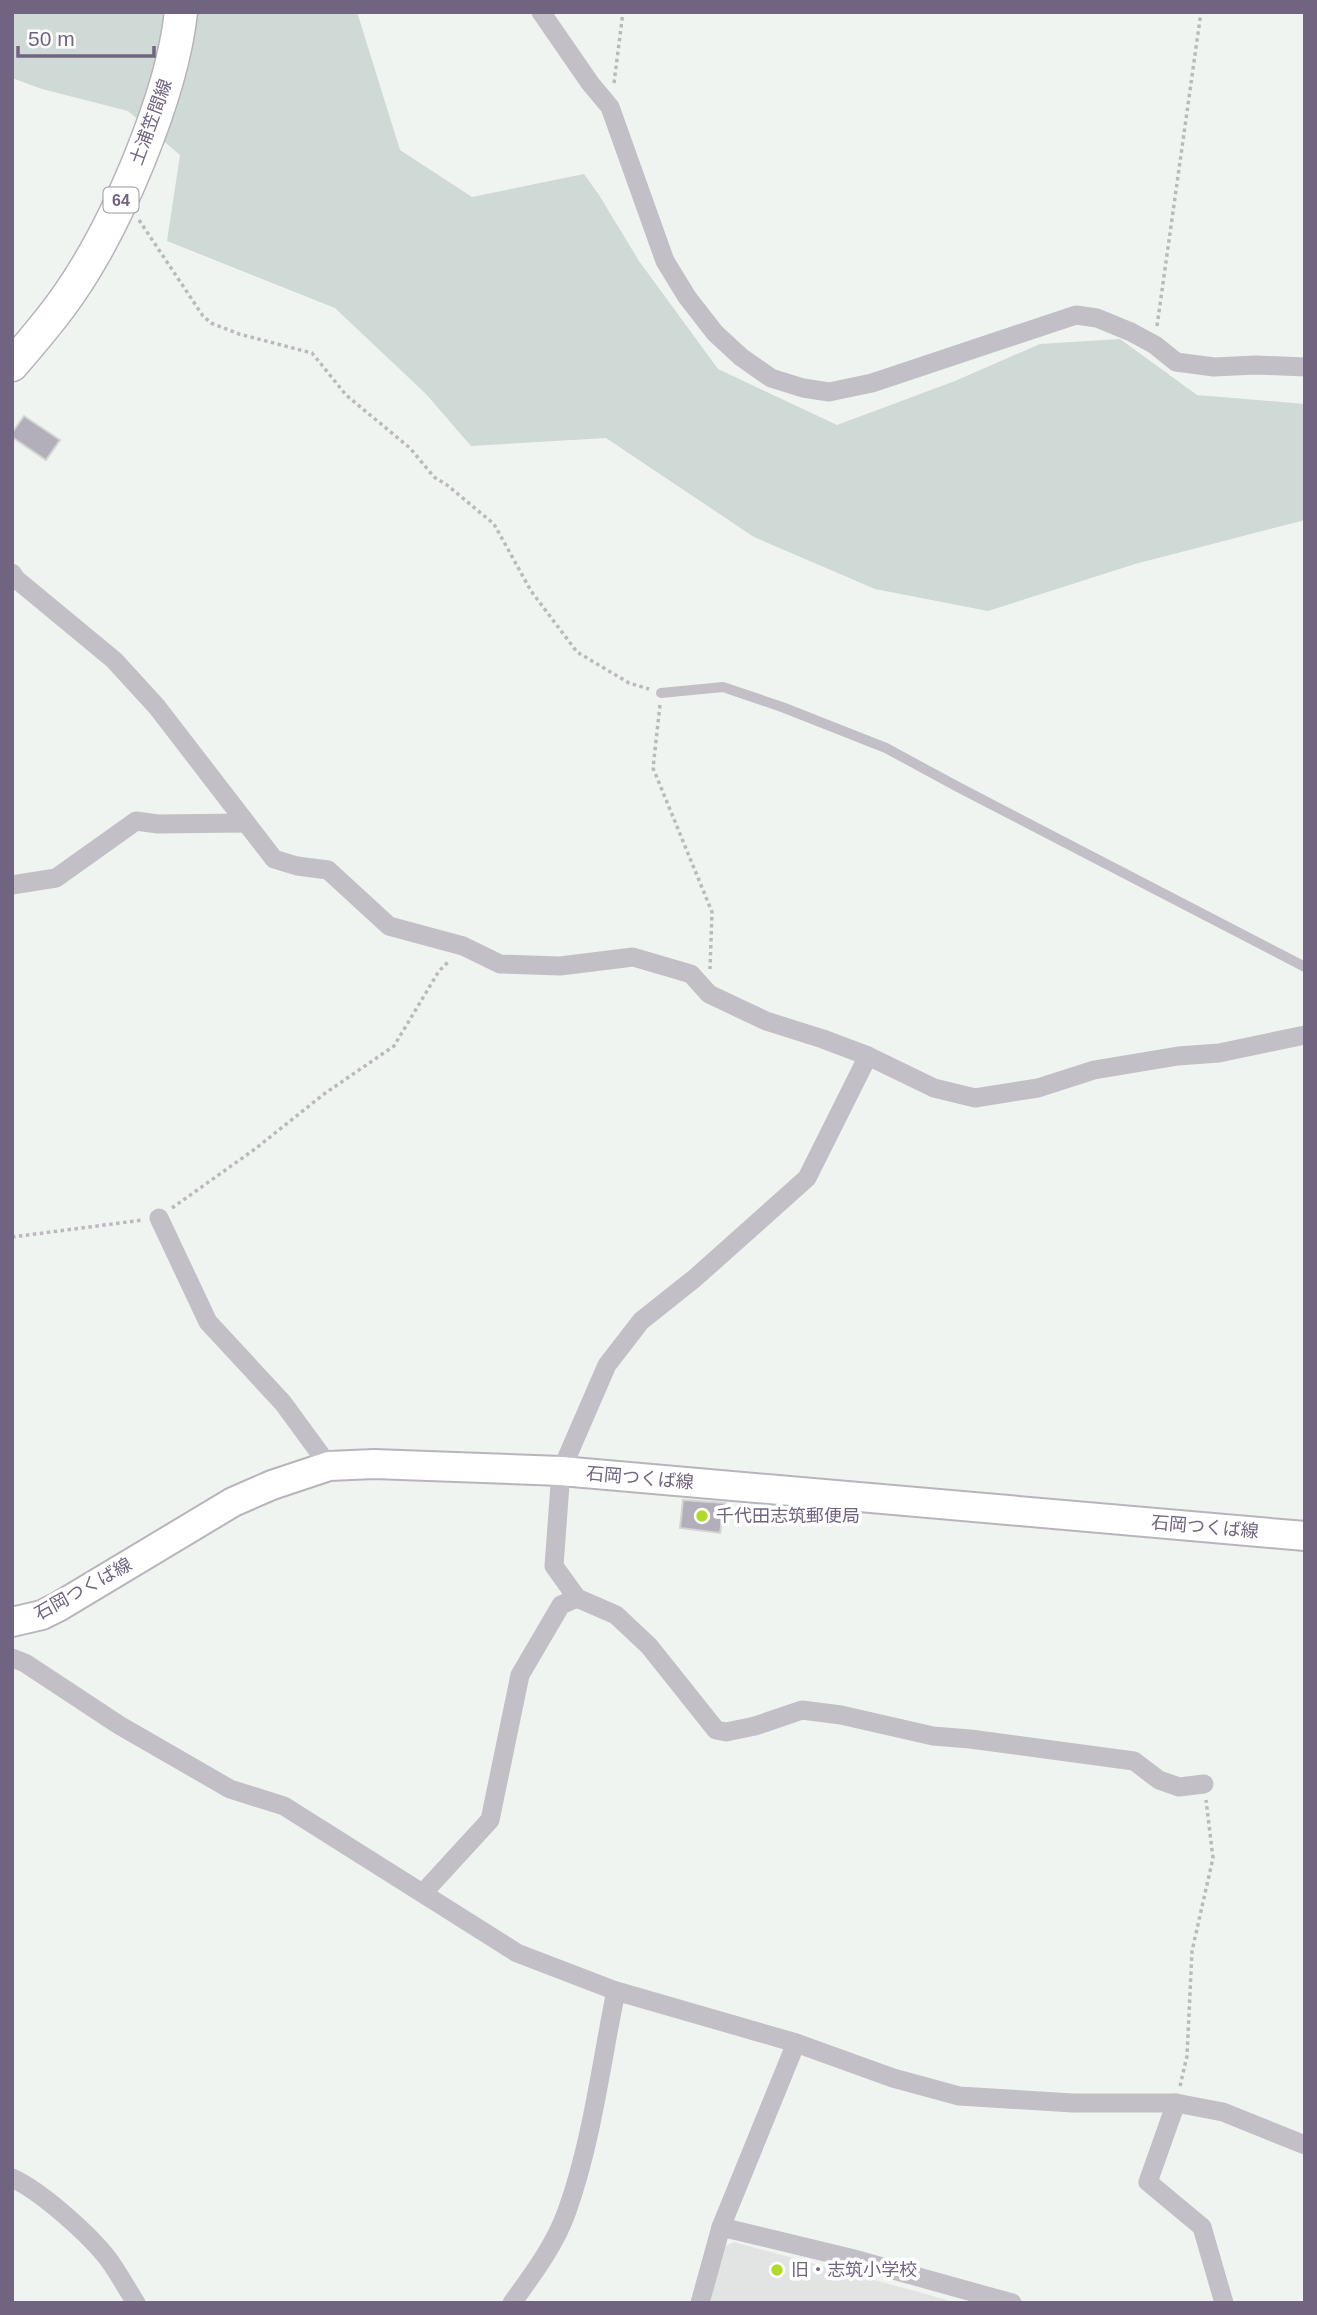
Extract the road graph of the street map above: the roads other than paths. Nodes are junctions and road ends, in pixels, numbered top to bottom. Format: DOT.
graph roads {
  1 [pos="181,12"];
  2 [pos="541,12"];
  3 [pos="12,365"];
  4 [pos="1305,367"];
  5 [pos="12,573"];
  6 [pos="662,693"];
  7 [pos="245,823"];
  8 [pos="12,884"];
  9 [pos="1305,967"];
  10 [pos="1305,1035"];
  11 [pos="868,1056"];
  12 [pos="159,1218"];
  13 [pos="329,1466"];
  14 [pos="561,1471"];
  15 [pos="1305,1536"];
  16 [pos="577,1598"];
  17 [pos="12,1622"];
  18 [pos="12,1658"];
  19 [pos="1204,1784"];
  20 [pos="423,1893"];
  21 [pos="616,1991"];
  22 [pos="796,2043"];
  23 [pos="1176,2103"];
  24 [pos="1305,2145"];
  25 [pos="12,2178"];
  26 [pos="721,2227"];
  27 [pos="136,2303"];
  28 [pos="512,2303"];
  29 [pos="700,2303"];
  30 [pos="1012,2303"];
  31 [pos="1224,2303"];
  1 -- 3 [label="main road, 土浦笠間線 / 64"];
  2 -- 4 [label="street"];
  5 -- 7 [label="street"];
  6 -- 9 [label="lane"];
  7 -- 8 [label="street"];
  7 -- 11 [label="street"];
  10 -- 11 [label="street"];
  11 -- 14 [label="street"];
  12 -- 13 [label="street"];
  13 -- 14 [label="main road, 石岡つくば線"];
  13 -- 17 [label="main road, 石岡つくば線"];
  14 -- 15 [label="main road, 石岡つくば線"];
  14 -- 16 [label="street"];
  16 -- 19 [label="street"];
  16 -- 20 [label="street"];
  18 -- 20 [label="street"];
  20 -- 21 [label="street"];
  21 -- 22 [label="street"];
  21 -- 28 [label="street"];
  22 -- 23 [label="street"];
  22 -- 26 [label="street"];
  23 -- 24 [label="street"];
  23 -- 31 [label="street"];
  25 -- 27 [label="street"];
  26 -- 29 [label="street"];
  26 -- 30 [label="street"];
}
